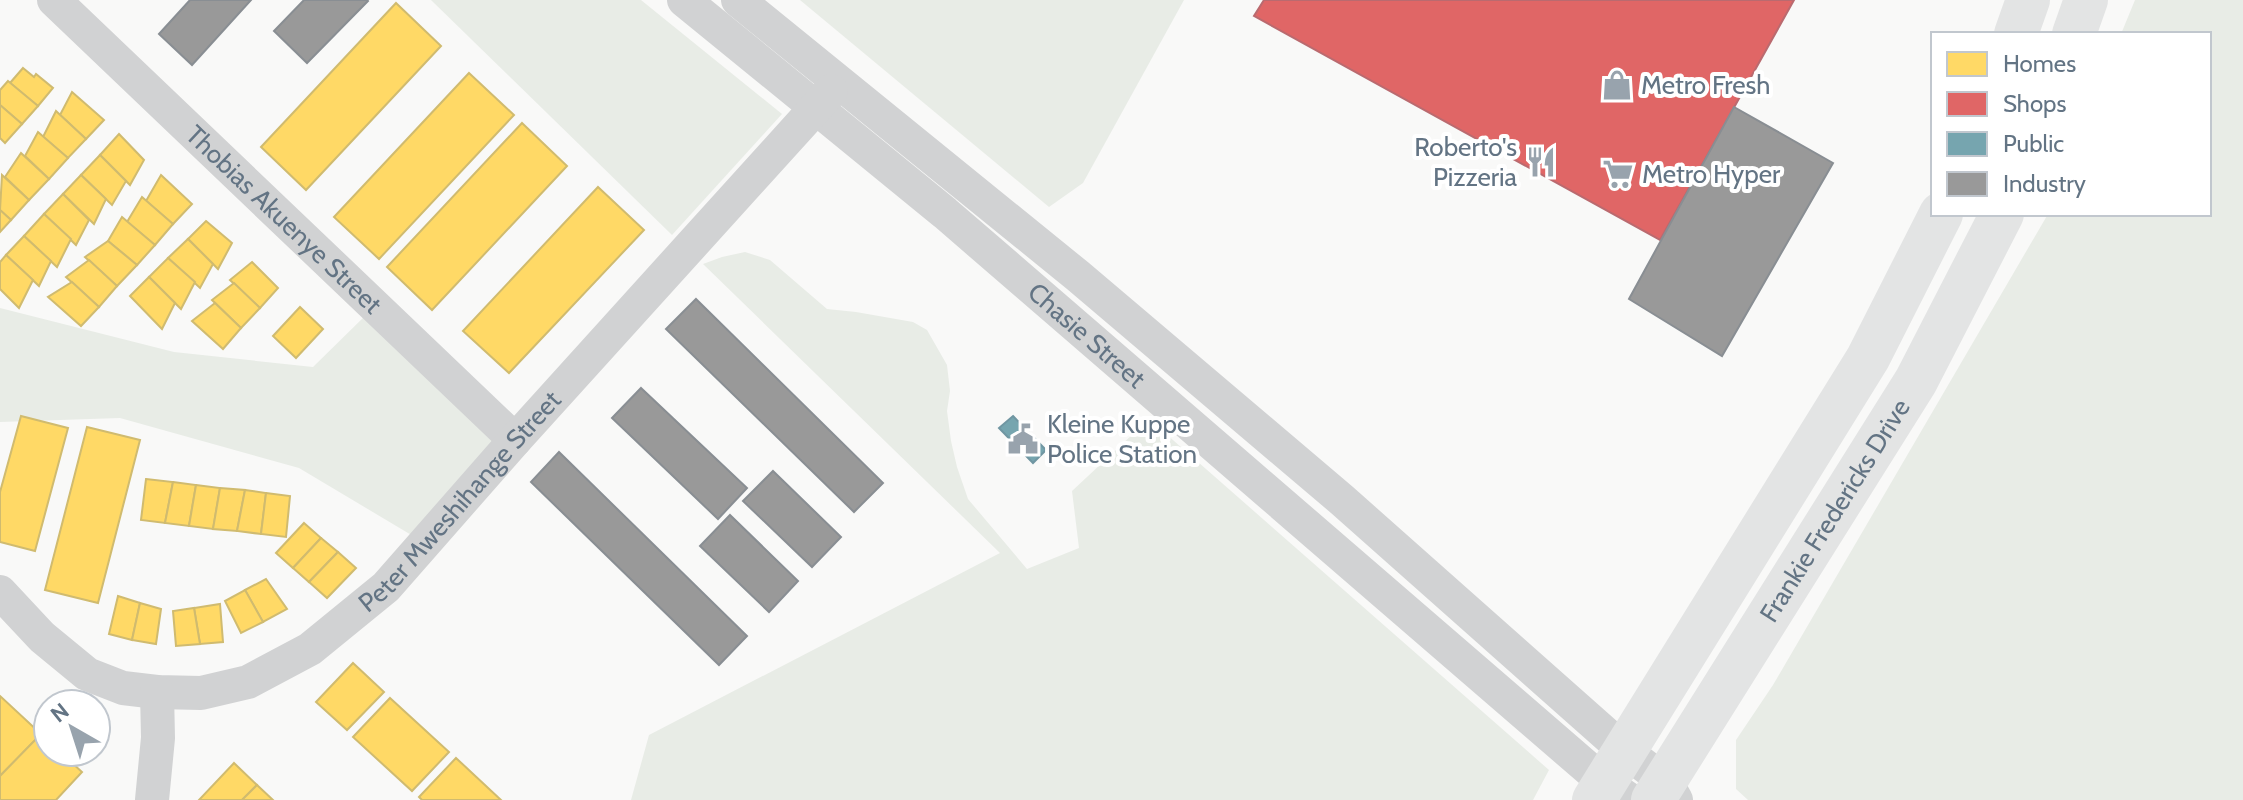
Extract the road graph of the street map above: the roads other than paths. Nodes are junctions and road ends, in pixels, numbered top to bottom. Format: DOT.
graph roads {
  1 [pos="54,0"];
  2 [pos="684,0"];
  3 [pos="738,0"];
  4 [pos="2028,0"];
  5 [pos="2086,0"];
  6 [pos="2017,32"];
  7 [pos="2075,32"];
  8 [pos="839,82"];
  9 [pos="815,109"];
  10 [pos="1940,216"];
  11 [pos="2001,216"];
  12 [pos="515,440"];
  13 [pos="0,592"];
  14 [pos="157,692"];
  15 [pos="1636,788"];
  16 [pos="152,800"];
  1 -- 12 [label="street, Thobias Akuenye Street"];
  2 -- 9 [label="street, Chasie Street"];
  3 -- 8 [label="street, Chasie Street"];
  4 -- 6 [label="main road"];
  5 -- 7 [label="main road"];
  8 -- 9 [label="street, Peter Mweshihange Street"];
  8 -- 15 [label="street, Chasie Street"];
  9 -- 12 [label="street, Peter Mweshihange Street"];
  9 -- 15 [label="street, Chasie Street"];
  10 -- 15 [label="main road, Frankie Fredericks Drive"];
  11 -- 15 [label="main road, Frankie Fredericks Drive"];
  12 -- 14 [label="street, Peter Mweshihange Street"];
  13 -- 14 [label="street, Peter Mweshihange Street"];
  14 -- 16 [label="street"];
}
